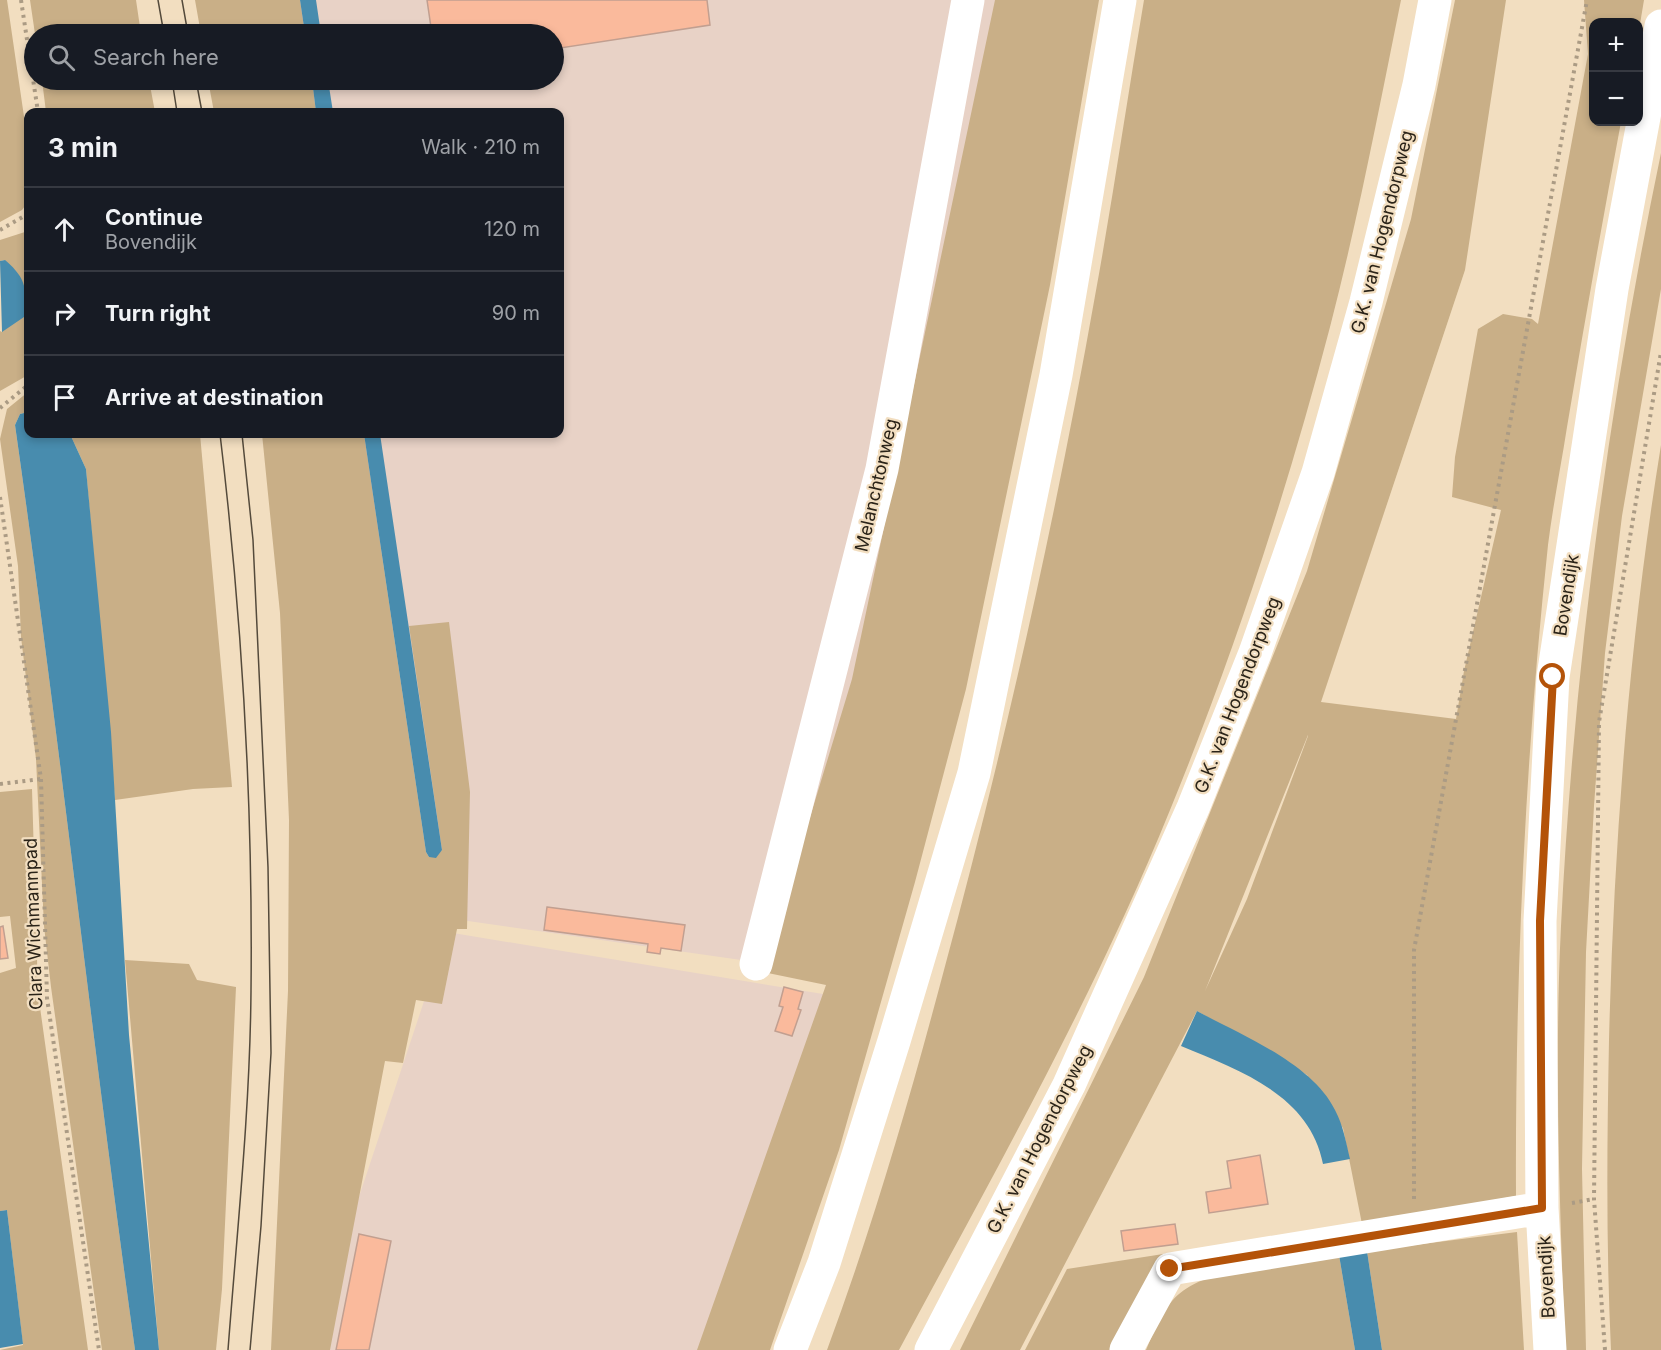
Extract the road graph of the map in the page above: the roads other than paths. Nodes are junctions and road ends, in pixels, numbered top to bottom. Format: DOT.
graph roads {
  1 [pos="968,0"];
  2 [pos="1120,0"];
  3 [pos="1435,0"];
  4 [pos="1661,26"];
  5 [pos="756,964"];
  6 [pos="1542,1208"];
  7 [pos="790,1350"];
  8 [pos="931,1350"];
  9 [pos="1126,1350"];
  10 [pos="1550,1350"];
  1 -- 5 [label="main road, Melanchtonweg"];
  2 -- 7 [label="main road"];
  3 -- 8 [label="main road, G.K. van Hogendorpweg"];
  4 -- 6 [label="main road, Bovendijk"];
  6 -- 9 [label="main road"];
  6 -- 10 [label="main road, Bovendijk"];
}
